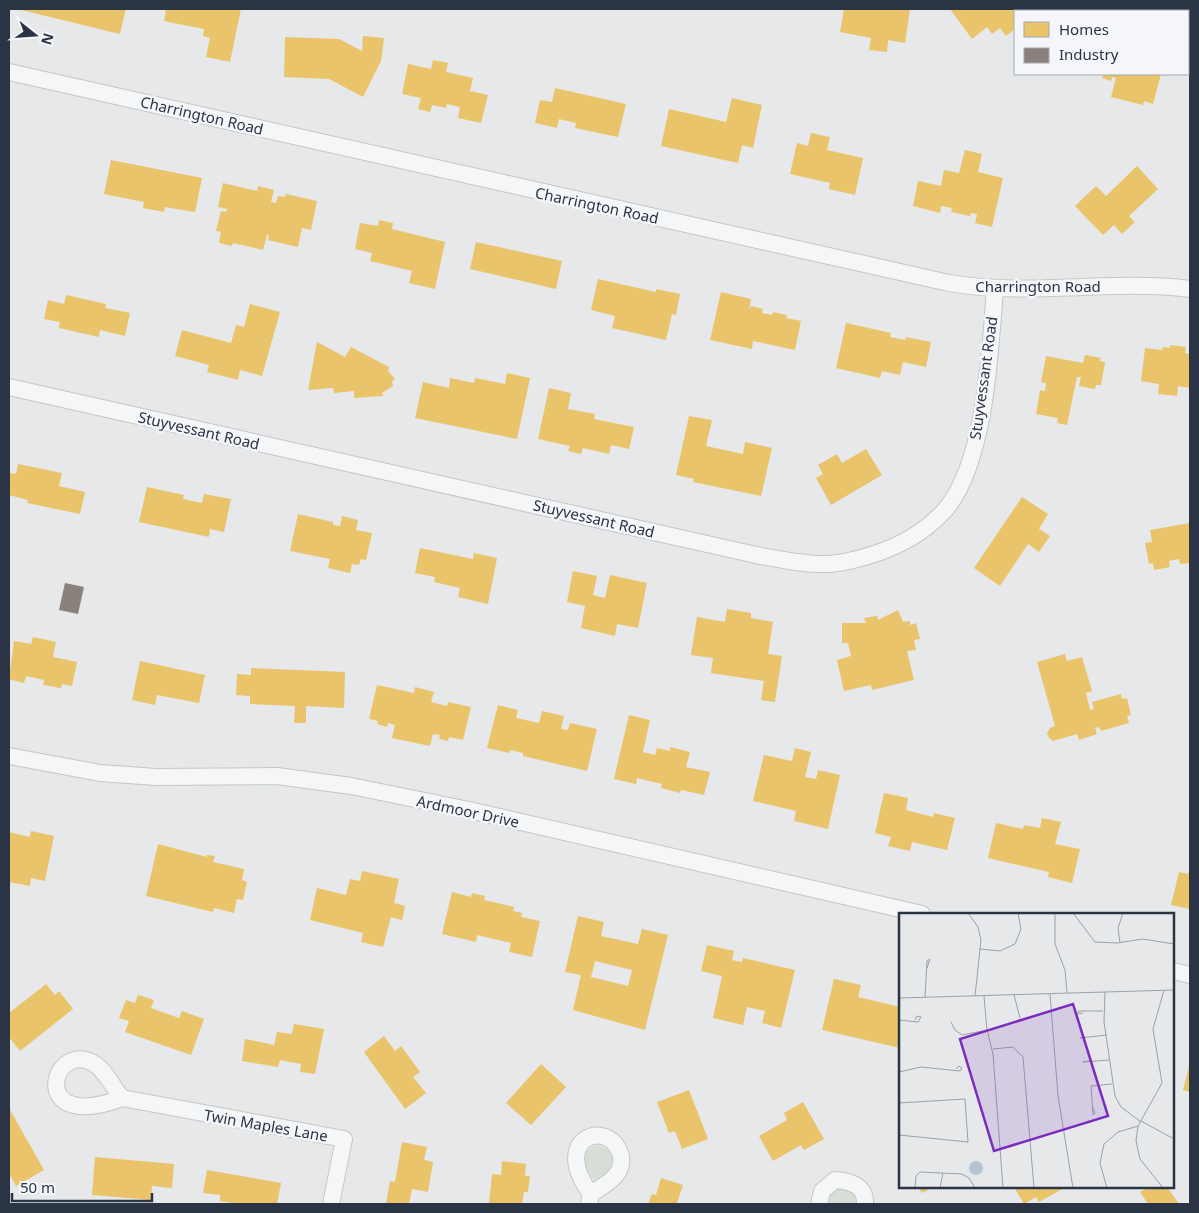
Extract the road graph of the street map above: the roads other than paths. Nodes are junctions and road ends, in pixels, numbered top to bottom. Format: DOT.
graph roads {
  1 [pos="9,72"];
  2 [pos="994,289"];
  3 [pos="1190,290"];
  4 [pos="9,387"];
  5 [pos="9,756"];
  6 [pos="918,913"];
  7 [pos="1174,971"];
  8 [pos="1190,975"];
  9 [pos="122,1098"];
  10 [pos="331,1204"];
  11 [pos="819,1204"];
  12 [pos="866,1204"];
  1 -- 2 [label="street, Charrington Road"];
  2 -- 3 [label="street, Charrington Road"];
  2 -- 4 [label="street, Stuyvessant Road"];
  5 -- 6 [label="street, Ardmoor Drive"];
  7 -- 8 [label="street"];
  9 -- 10 [label="street, Twin Maples Lane"];
  11 -- 12 [label="street"];
}
